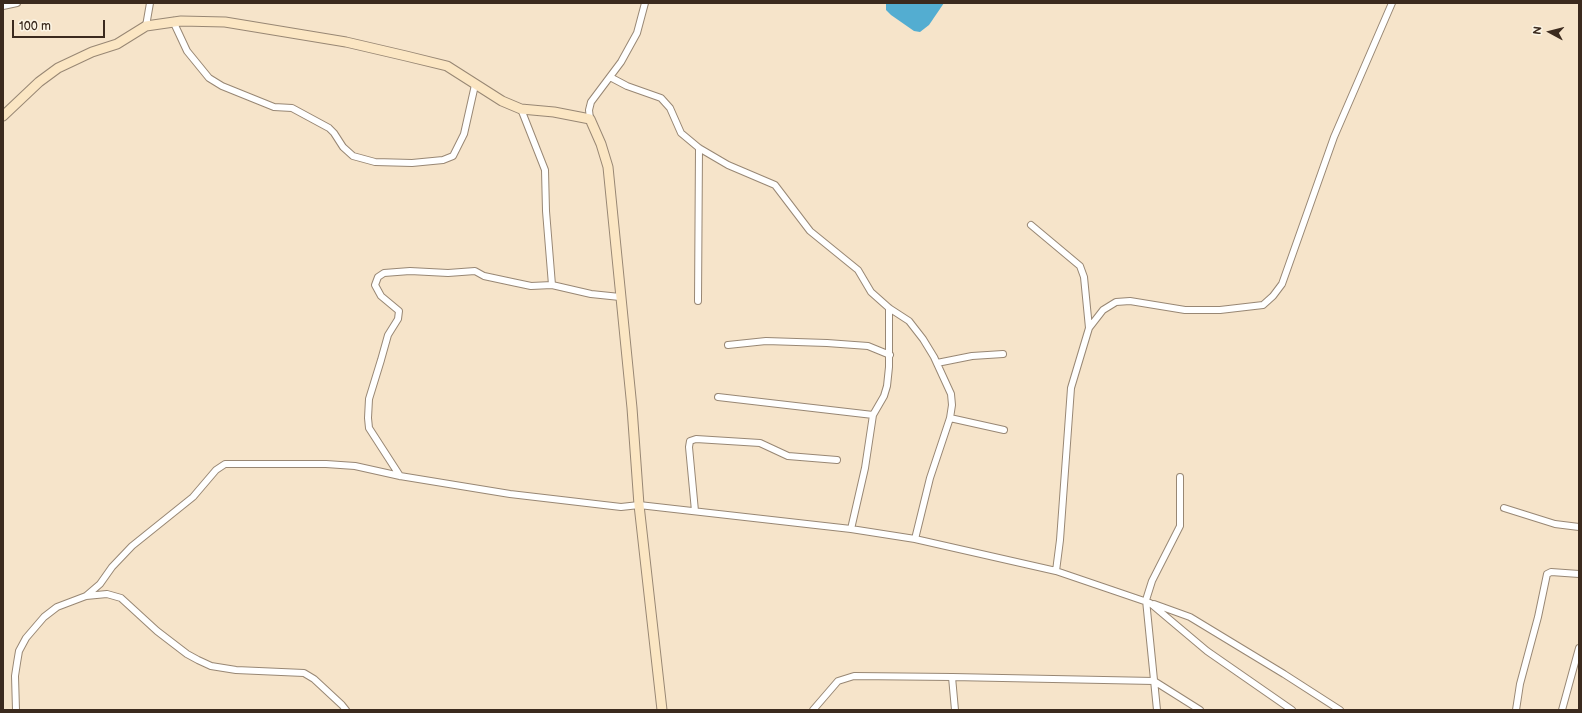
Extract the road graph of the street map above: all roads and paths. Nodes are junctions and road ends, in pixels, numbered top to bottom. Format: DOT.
graph roads {
  1 [pos="17,3"];
  2 [pos="150,3"];
  3 [pos="645,3"];
  4 [pos="1392,3"];
  5 [pos="3,6"];
  6 [pos="173,21"];
  7 [pos="146,26"];
  8 [pos="610,77"];
  9 [pos="475,85"];
  10 [pos="521,109"];
  11 [pos="3,116"];
  12 [pos="590,119"];
  13 [pos="699,148"];
  14 [pos="1031,225"];
  15 [pos="552,285"];
  16 [pos="620,296"];
  17 [pos="698,301"];
  18 [pos="889,308"];
  19 [pos="1089,328"];
  20 [pos="728,345"];
  21 [pos="1003,354"];
  22 [pos="890,355"];
  23 [pos="937,364"];
  24 [pos="718,397"];
  25 [pos="873,415"];
  26 [pos="950,418"];
  27 [pos="1004,430"];
  28 [pos="837,460"];
  29 [pos="400,476"];
  30 [pos="1180,477"];
  31 [pos="639,505"];
  32 [pos="1504,508"];
  33 [pos="695,511"];
  34 [pos="1579,527"];
  35 [pos="851,529"];
  36 [pos="915,539"];
  37 [pos="1056,571"];
  38 [pos="1579,574"];
  39 [pos="86,596"];
  40 [pos="1148,601"];
  41 [pos="1579,648"];
  42 [pos="952,677"];
  43 [pos="1154,681"];
  44 [pos="16,710"];
  45 [pos="346,710"];
  46 [pos="662,710"];
  47 [pos="813,710"];
  48 [pos="955,710"];
  49 [pos="1157,710"];
  50 [pos="1200,710"];
  51 [pos="1292,710"];
  52 [pos="1340,710"];
  53 [pos="1516,710"];
  54 [pos="1562,710"];
  1 -- 5 [label="street"];
  2 -- 7 [label="street"];
  3 -- 8 [label="street"];
  4 -- 19 [label="street"];
  6 -- 7 [label="street"];
  6 -- 9 [label="street"];
  6 -- 9 [label="street"];
  7 -- 11 [label="street"];
  8 -- 12 [label="street"];
  8 -- 13 [label="street"];
  9 -- 10 [label="street"];
  10 -- 12 [label="street"];
  10 -- 15 [label="street"];
  12 -- 16 [label="street"];
  13 -- 17 [label="street"];
  13 -- 18 [label="street"];
  14 -- 19 [label="street"];
  15 -- 16 [label="street"];
  15 -- 29 [label="street"];
  16 -- 31 [label="street"];
  18 -- 22 [label="street"];
  18 -- 23 [label="street"];
  19 -- 37 [label="street"];
  20 -- 22 [label="street"];
  21 -- 23 [label="street"];
  22 -- 25 [label="street"];
  23 -- 26 [label="street"];
  24 -- 25 [label="street"];
  25 -- 35 [label="street"];
  26 -- 27 [label="street"];
  26 -- 36 [label="street"];
  28 -- 33 [label="street"];
  29 -- 31 [label="street"];
  29 -- 39 [label="street"];
  30 -- 40 [label="street"];
  31 -- 33 [label="street"];
  31 -- 46 [label="street"];
  32 -- 34 [label="street"];
  33 -- 35 [label="street"];
  35 -- 36 [label="street"];
  36 -- 37 [label="street"];
  37 -- 40 [label="street"];
  38 -- 53 [label="street"];
  39 -- 44 [label="street"];
  39 -- 45 [label="street"];
  40 -- 43 [label="street"];
  40 -- 51 [label="street"];
  40 -- 52 [label="street"];
  41 -- 54 [label="street"];
  42 -- 43 [label="street"];
  42 -- 47 [label="street"];
  42 -- 48 [label="street"];
  43 -- 49 [label="street"];
  43 -- 50 [label="street"];
}
